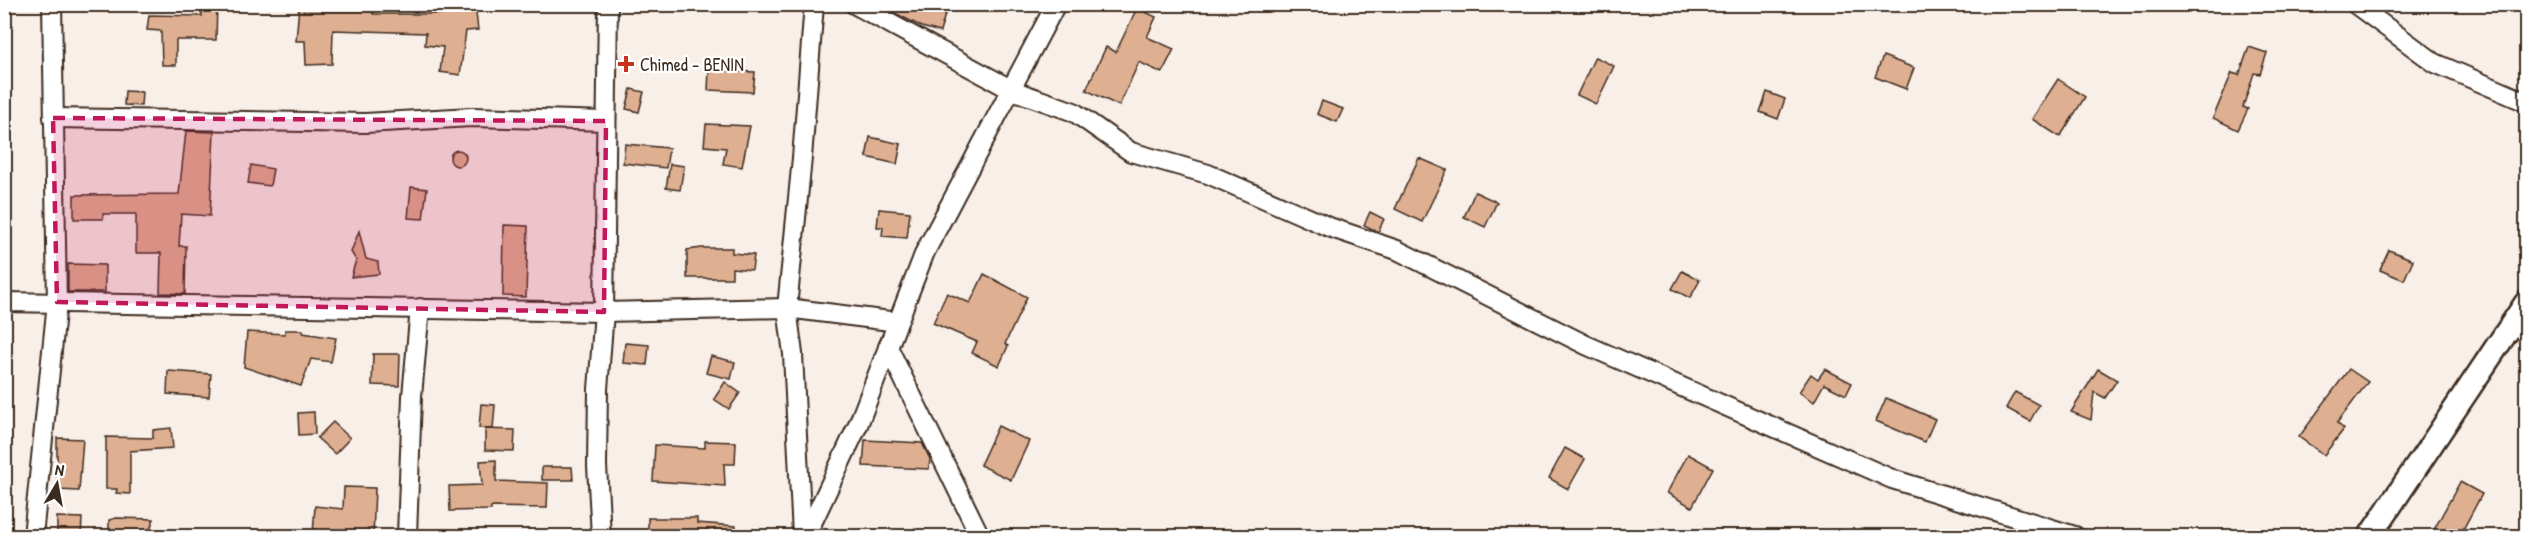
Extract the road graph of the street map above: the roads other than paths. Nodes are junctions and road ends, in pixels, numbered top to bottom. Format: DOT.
graph roads {
  1 [pos="52,4"];
  2 [pos="608,4"];
  3 [pos="814,4"];
  4 [pos="854,4"];
  5 [pos="1056,4"];
  6 [pos="2355,4"];
  7 [pos="1012,90"];
  8 [pos="2526,102"];
  9 [pos="54,118"];
  10 [pos="606,121"];
  11 [pos="4,302"];
  12 [pos="57,302"];
  13 [pos="2526,303"];
  14 [pos="420,308"];
  15 [pos="787,308"];
  16 [pos="604,312"];
  17 [pos="898,322"];
  18 [pos="888,347"];
  19 [pos="33,537"];
  20 [pos="407,537"];
  21 [pos="601,537"];
  22 [pos="804,537"];
  23 [pos="980,537"];
  24 [pos="2074,537"];
  25 [pos="2370,537"];
  1 -- 9 [label="street"];
  2 -- 10 [label="street"];
  3 -- 15 [label="street"];
  4 -- 7 [label="street"];
  5 -- 7 [label="street"];
  6 -- 8 [label="street"];
  7 -- 17 [label="street"];
  7 -- 24 [label="street"];
  9 -- 10 [label="street"];
  9 -- 12 [label="street"];
  10 -- 16 [label="street"];
  11 -- 12 [label="street"];
  12 -- 14 [label="street"];
  12 -- 19 [label="street"];
  13 -- 25 [label="street"];
  14 -- 16 [label="street"];
  14 -- 20 [label="street"];
  15 -- 16 [label="street"];
  15 -- 17 [label="street"];
  15 -- 22 [label="street"];
  16 -- 21 [label="street"];
  17 -- 18 [label="street"];
  18 -- 22 [label="street"];
  18 -- 23 [label="street"];
}
